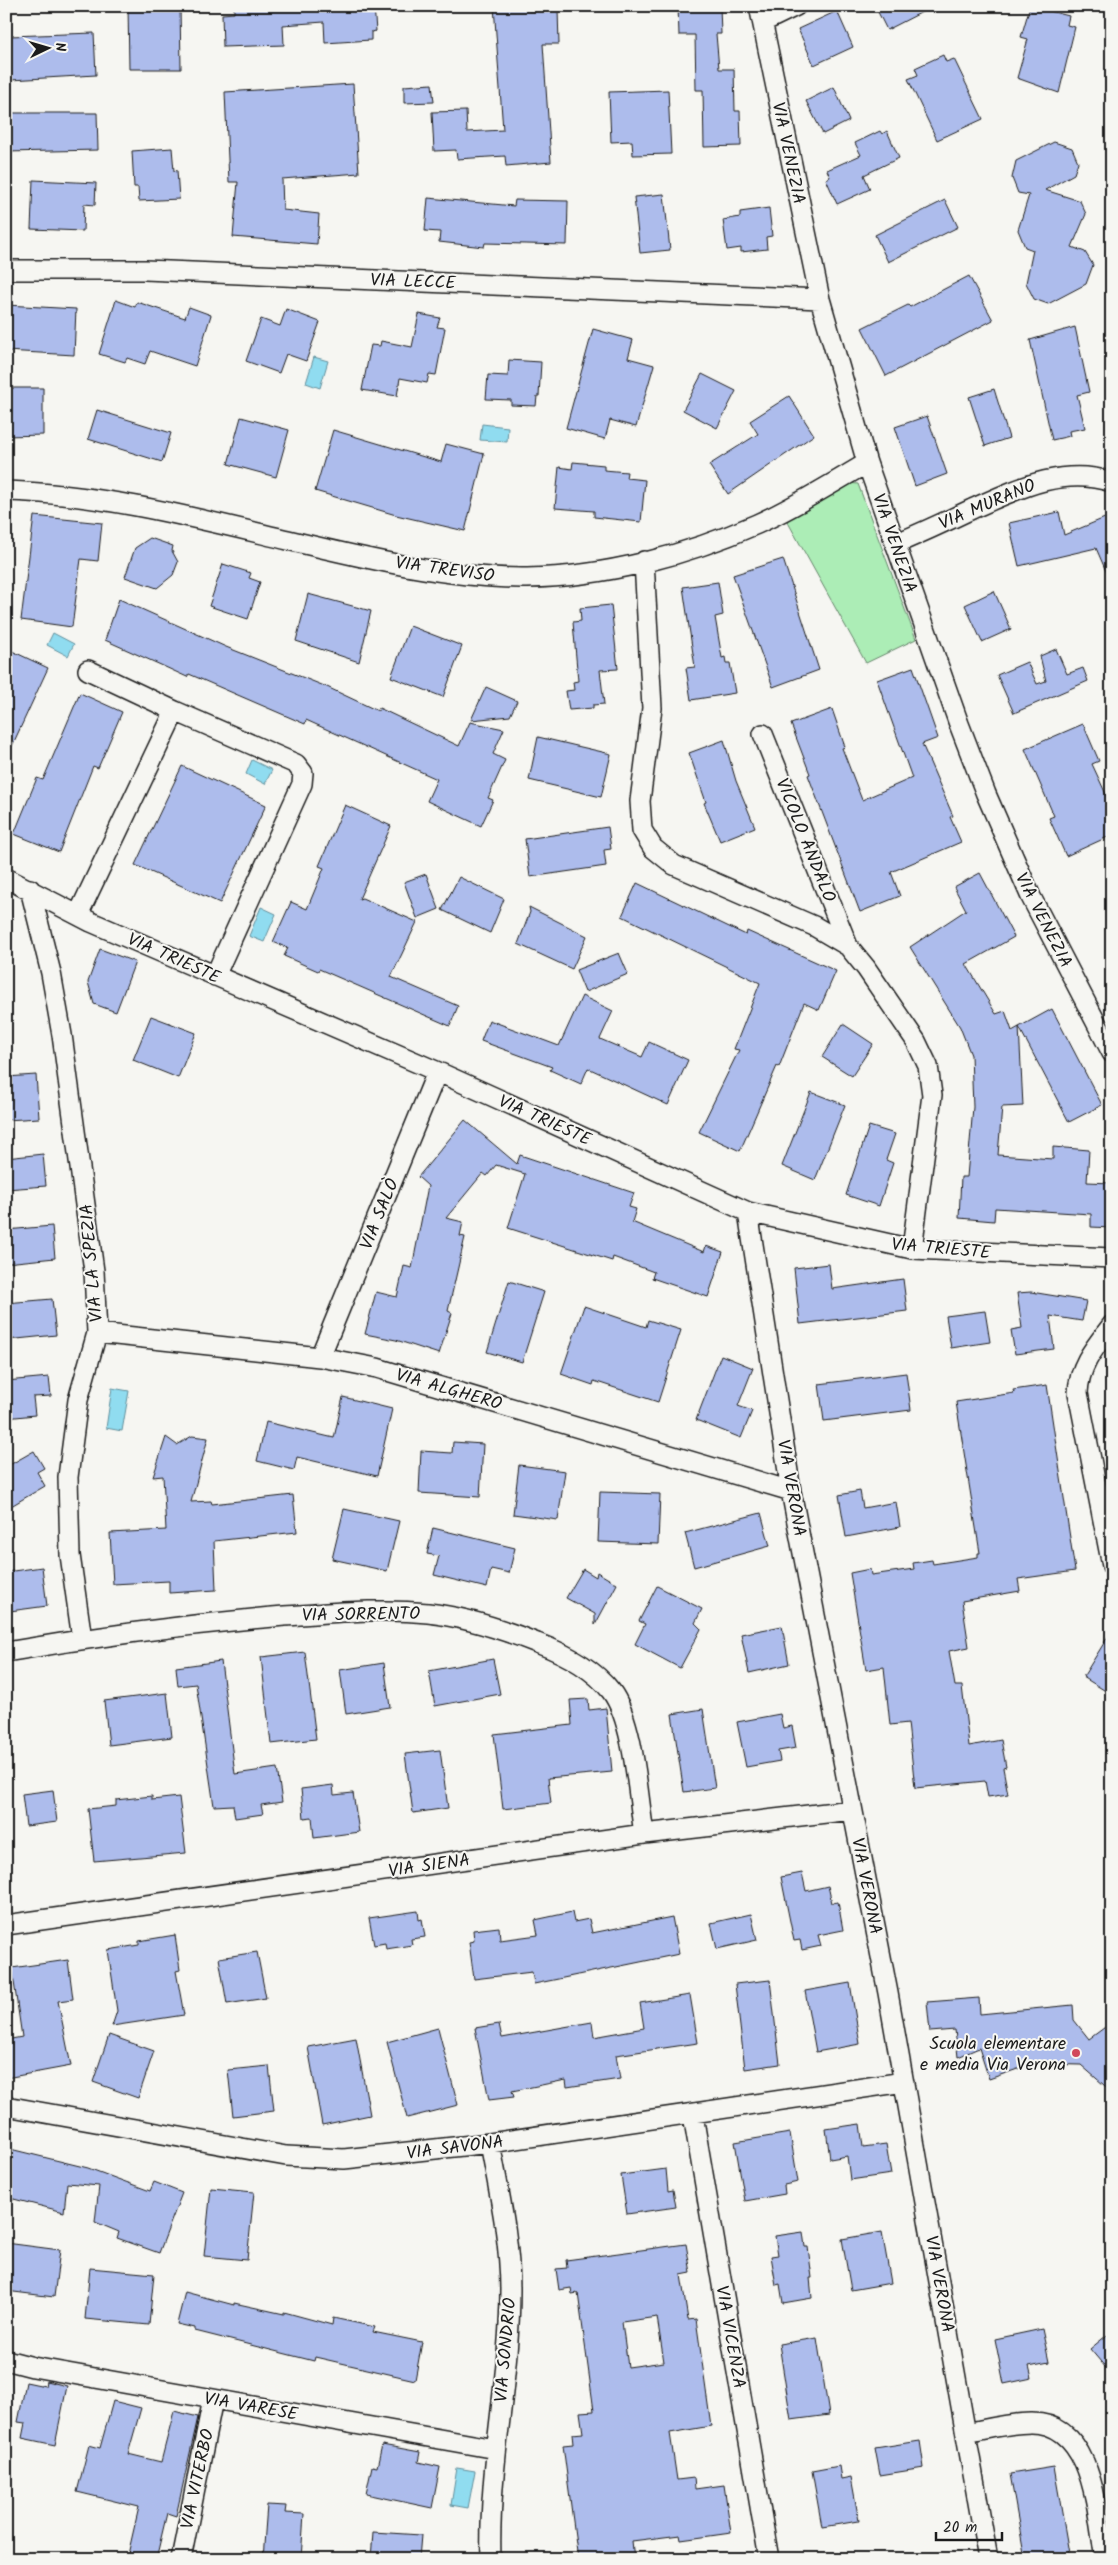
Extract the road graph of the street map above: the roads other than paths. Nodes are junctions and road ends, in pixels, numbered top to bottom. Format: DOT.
graph roads {
  1 [pos="796,6"];
  2 [pos="761,14"];
  3 [pos="6,270"];
  4 [pos="820,299"];
  5 [pos="867,463"];
  6 [pos="1112,482"];
  7 [pos="6,491"];
  8 [pos="895,544"];
  9 [pos="644,561"];
  10 [pos="88,670"];
  11 [pos="175,711"];
  12 [pos="764,734"];
  13 [pos="6,878"];
  14 [pos="30,889"];
  15 [pos="78,915"];
  16 [pos="848,946"];
  17 [pos="215,976"];
  18 [pos="1112,1053"];
  19 [pos="437,1072"];
  20 [pos="748,1212"];
  21 [pos="912,1249"];
  22 [pos="1112,1258"];
  23 [pos="1112,1325"];
  24 [pos="96,1333"];
  25 [pos="320,1357"];
  26 [pos="791,1491"];
  27 [pos="1112,1566"];
  28 [pos="82,1639"];
  29 [pos="6,1652"];
  30 [pos="852,1810"];
  31 [pos="644,1834"];
  32 [pos="6,1925"];
  33 [pos="904,2082"];
  34 [pos="6,2106"];
  35 [pos="692,2115"];
  36 [pos="490,2143"];
  37 [pos="6,2360"];
  38 [pos="213,2399"];
  39 [pos="966,2433"];
  40 [pos="496,2449"];
  41 [pos="181,2559"];
  42 [pos="492,2559"];
  43 [pos="769,2559"];
  44 [pos="988,2559"];
  45 [pos="1105,2559"];
  1 -- 2 [label="street"];
  2 -- 4 [label="street, VIA VENEZIA"];
  3 -- 4 [label="street, VIA LECCE"];
  4 -- 5 [label="street, VIA VENEZIA"];
  5 -- 8 [label="street, VIA VENEZIA"];
  5 -- 9 [label="street, VIA TREVISO"];
  6 -- 8 [label="street, VIA MURANO"];
  7 -- 9 [label="street, VIA TREVISO"];
  8 -- 18 [label="street, VIA VENEZIA"];
  9 -- 16 [label="street"];
  10 -- 11 [label="street"];
  11 -- 15 [label="street"];
  11 -- 17 [label="street"];
  12 -- 16 [label="street, VICOLO ANDALO"];
  13 -- 14 [label="street, VIA TRIESTE"];
  14 -- 15 [label="street, VIA TRIESTE"];
  14 -- 24 [label="street, VIA LA SPEZIA"];
  15 -- 17 [label="street, VIA TRIESTE"];
  16 -- 21 [label="street"];
  17 -- 19 [label="street, VIA TRIESTE"];
  19 -- 20 [label="street, VIA TRIESTE"];
  19 -- 25 [label="street, VIA SALÒ"];
  20 -- 21 [label="street, VIA TRIESTE"];
  20 -- 26 [label="street, VIA VERONA"];
  21 -- 22 [label="street, VIA TRIESTE"];
  23 -- 27 [label="street"];
  24 -- 25 [label="street, VIA ALGHERO"];
  24 -- 28 [label="street, VIA LA SPEZIA"];
  25 -- 26 [label="street, VIA ALGHERO"];
  26 -- 30 [label="street, VIA VERONA"];
  28 -- 29 [label="street, VIA SORRENTO"];
  28 -- 31 [label="street, VIA SORRENTO"];
  30 -- 31 [label="street, VIA SIENA"];
  30 -- 33 [label="street, VIA VERONA"];
  31 -- 32 [label="street, VIA SIENA"];
  33 -- 35 [label="street, VIA SAVONA"];
  33 -- 39 [label="street, VIA VERONA"];
  34 -- 36 [label="street, VIA SAVONA"];
  35 -- 36 [label="street, VIA SAVONA"];
  35 -- 43 [label="street, VIA VICENZA"];
  36 -- 40 [label="street, VIA SONDRIO"];
  37 -- 38 [label="street, VIA VARESE"];
  38 -- 40 [label="street, VIA VARESE"];
  38 -- 41 [label="street, VIA VITERBO"];
  39 -- 44 [label="street, VIA VERONA"];
  39 -- 45 [label="street"];
  40 -- 42 [label="street, VIA SONDRIO"];
}
